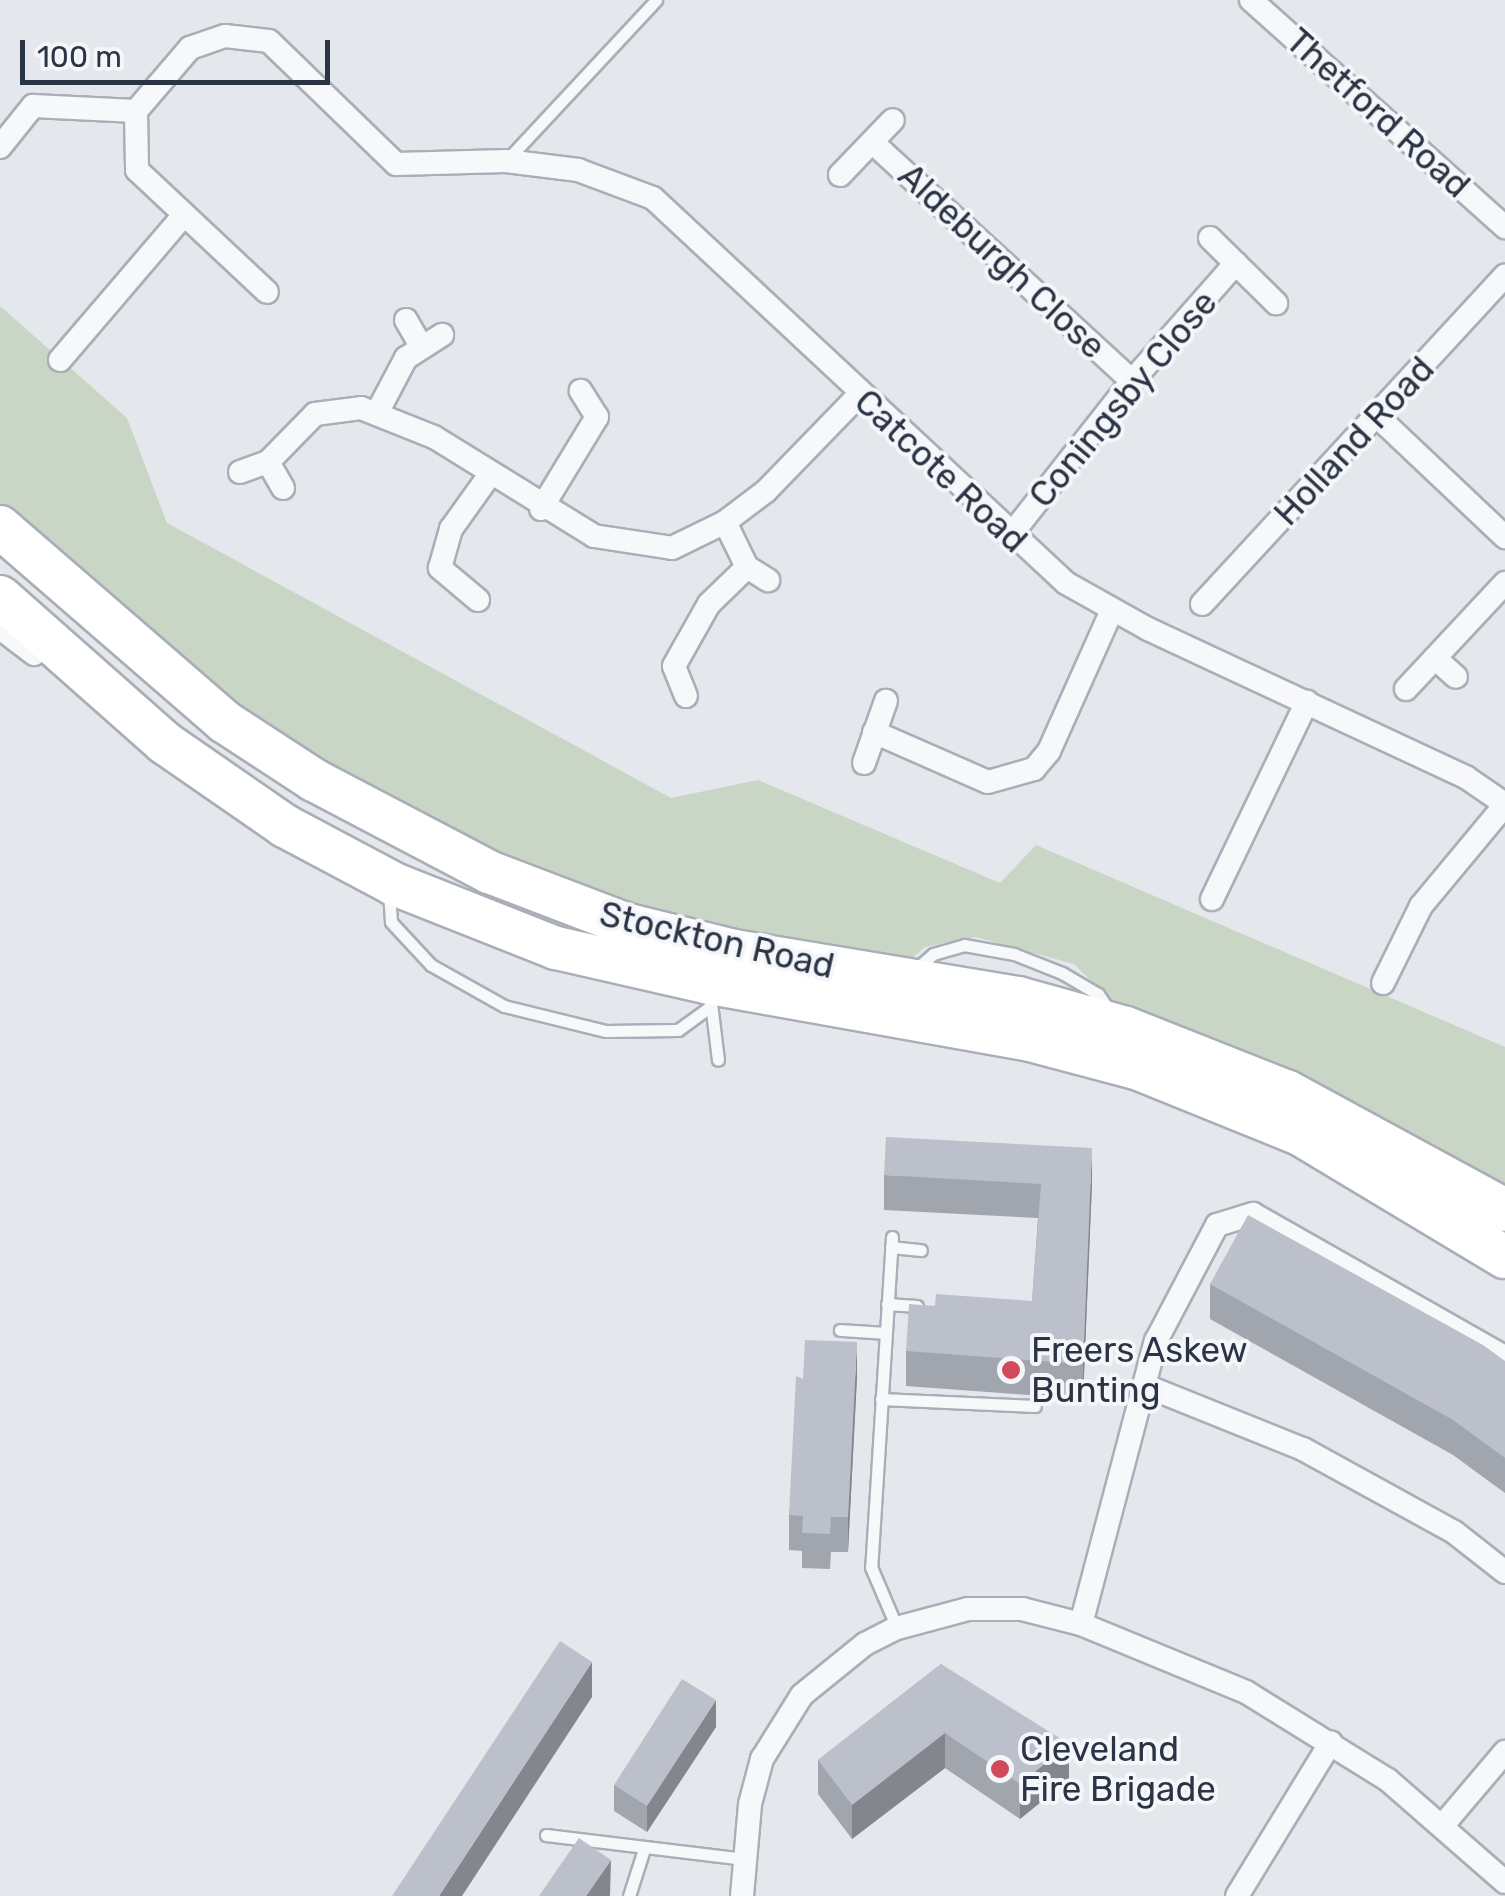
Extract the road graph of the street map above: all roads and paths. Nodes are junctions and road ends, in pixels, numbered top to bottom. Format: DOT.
graph roads {
  1 [pos="656,0"];
  2 [pos="1251,0"];
  3 [pos="136,111"];
  4 [pos="893,120"];
  5 [pos="872,142"];
  6 [pos="0,146"];
  7 [pos="506,161"];
  8 [pos="840,175"];
  9 [pos="184,216"];
  10 [pos="1505,227"];
  11 [pos="1210,238"];
  12 [pos="1236,263"];
  13 [pos="1505,276"];
  14 [pos="267,292"];
  15 [pos="1276,303"];
  16 [pos="406,320"];
  17 [pos="60,360"];
  18 [pos="1132,380"];
  19 [pos="581,392"];
  20 [pos="859,395"];
  21 [pos="378,411"];
  22 [pos="1378,418"];
  23 [pos="268,462"];
  24 [pos="240,472"];
  25 [pos="488,476"];
  26 [pos="283,488"];
  27 [pos="541,509"];
  28 [pos="725,522"];
  29 [pos="1010,536"];
  30 [pos="1505,537"];
  31 [pos="5,538"];
  32 [pos="746,567"];
  33 [pos="768,580"];
  34 [pos="1505,583"];
  35 [pos="0,596"];
  36 [pos="478,600"];
  37 [pos="1202,604"];
  38 [pos="1112,610"];
  39 [pos="0,628"];
  40 [pos="1435,658"];
  41 [pos="1456,678"];
  42 [pos="1406,689"];
  43 [pos="107,693"];
  44 [pos="686,696"];
  45 [pos="886,701"];
  46 [pos="1307,702"];
  47 [pos="874,732"];
  48 [pos="864,763"];
  49 [pos="1505,804"];
  50 [pos="394,884"];
  51 [pos="1212,899"];
  52 [pos="1383,983"];
  53 [pos="711,994"];
  54 [pos="718,1060"];
  55 [pos="1505,1210"];
  56 [pos="921,1250"];
  57 [pos="1505,1257"];
  58 [pos="887,1304"];
  59 [pos="918,1306"];
  60 [pos="840,1330"];
  61 [pos="885,1333"];
  62 [pos="1505,1357"];
  63 [pos="1146,1386"];
  64 [pos="881,1399"];
  65 [pos="1035,1406"];
  66 [pos="1505,1572"];
  67 [pos="1081,1624"];
  68 [pos="897,1628"];
  69 [pos="1331,1742"];
  70 [pos="1505,1752"];
  71 [pos="1443,1825"];
  72 [pos="546,1835"];
  73 [pos="644,1849"];
  74 [pos="744,1858"];
  75 [pos="1505,1882"];
  76 [pos="629,1896"];
  77 [pos="742,1896"];
  78 [pos="1237,1896"];
  1 -- 7 [label="lane"];
  2 -- 10 [label="street, Thetford Road"];
  3 -- 6 [label="street"];
  3 -- 7 [label="street, Catcote Road"];
  3 -- 9 [label="street"];
  4 -- 5 [label="street, Aldeburgh Close"];
  5 -- 8 [label="street, Aldeburgh Close"];
  5 -- 18 [label="street, Aldeburgh Close"];
  7 -- 20 [label="street, Catcote Road"];
  9 -- 14 [label="street"];
  9 -- 17 [label="street"];
  11 -- 12 [label="street, Coningsby Close"];
  12 -- 15 [label="street, Coningsby Close"];
  12 -- 18 [label="street, Coningsby Close"];
  13 -- 22 [label="street, Holland Road"];
  16 -- 21 [label="street"];
  18 -- 29 [label="street, Coningsby Close"];
  19 -- 27 [label="street"];
  20 -- 28 [label="street"];
  20 -- 29 [label="street, Catcote Road"];
  21 -- 23 [label="street"];
  21 -- 25 [label="street"];
  22 -- 30 [label="street"];
  22 -- 37 [label="street, Holland Road"];
  23 -- 24 [label="street"];
  23 -- 26 [label="street"];
  25 -- 27 [label="street"];
  25 -- 36 [label="street"];
  27 -- 28 [label="street"];
  28 -- 32 [label="street"];
  29 -- 38 [label="street, Catcote Road"];
  31 -- 55 [label="highway, Stockton Road"];
  32 -- 33 [label="street"];
  32 -- 44 [label="street"];
  34 -- 40 [label="street"];
  35 -- 43 [label="highway, Stockton Road"];
  38 -- 46 [label="street, Catcote Road"];
  38 -- 47 [label="street"];
  39 -- 43 [label="street"];
  40 -- 41 [label="street"];
  40 -- 42 [label="street"];
  43 -- 50 [label="highway, Stockton Road"];
  45 -- 47 [label="street"];
  46 -- 49 [label="street, Catcote Road"];
  46 -- 51 [label="street"];
  47 -- 48 [label="street"];
  49 -- 52 [label="street"];
  50 -- 53 [label="highway, Stockton Road"];
  50 -- 53 [label="lane"];
  53 -- 54 [label="lane"];
  53 -- 57 [label="highway, Stockton Road"];
  56 -- 58 [label="lane"];
  58 -- 59 [label="lane"];
  58 -- 61 [label="lane"];
  60 -- 61 [label="lane"];
  61 -- 64 [label="lane"];
  62 -- 63 [label="street"];
  63 -- 66 [label="street"];
  63 -- 67 [label="street"];
  64 -- 65 [label="lane"];
  64 -- 68 [label="lane"];
  67 -- 68 [label="street"];
  67 -- 69 [label="street"];
  68 -- 74 [label="street"];
  69 -- 71 [label="street"];
  69 -- 78 [label="street"];
  70 -- 71 [label="street"];
  71 -- 75 [label="street"];
  72 -- 73 [label="lane"];
  73 -- 74 [label="lane"];
  73 -- 76 [label="lane"];
  74 -- 77 [label="street"];
}
